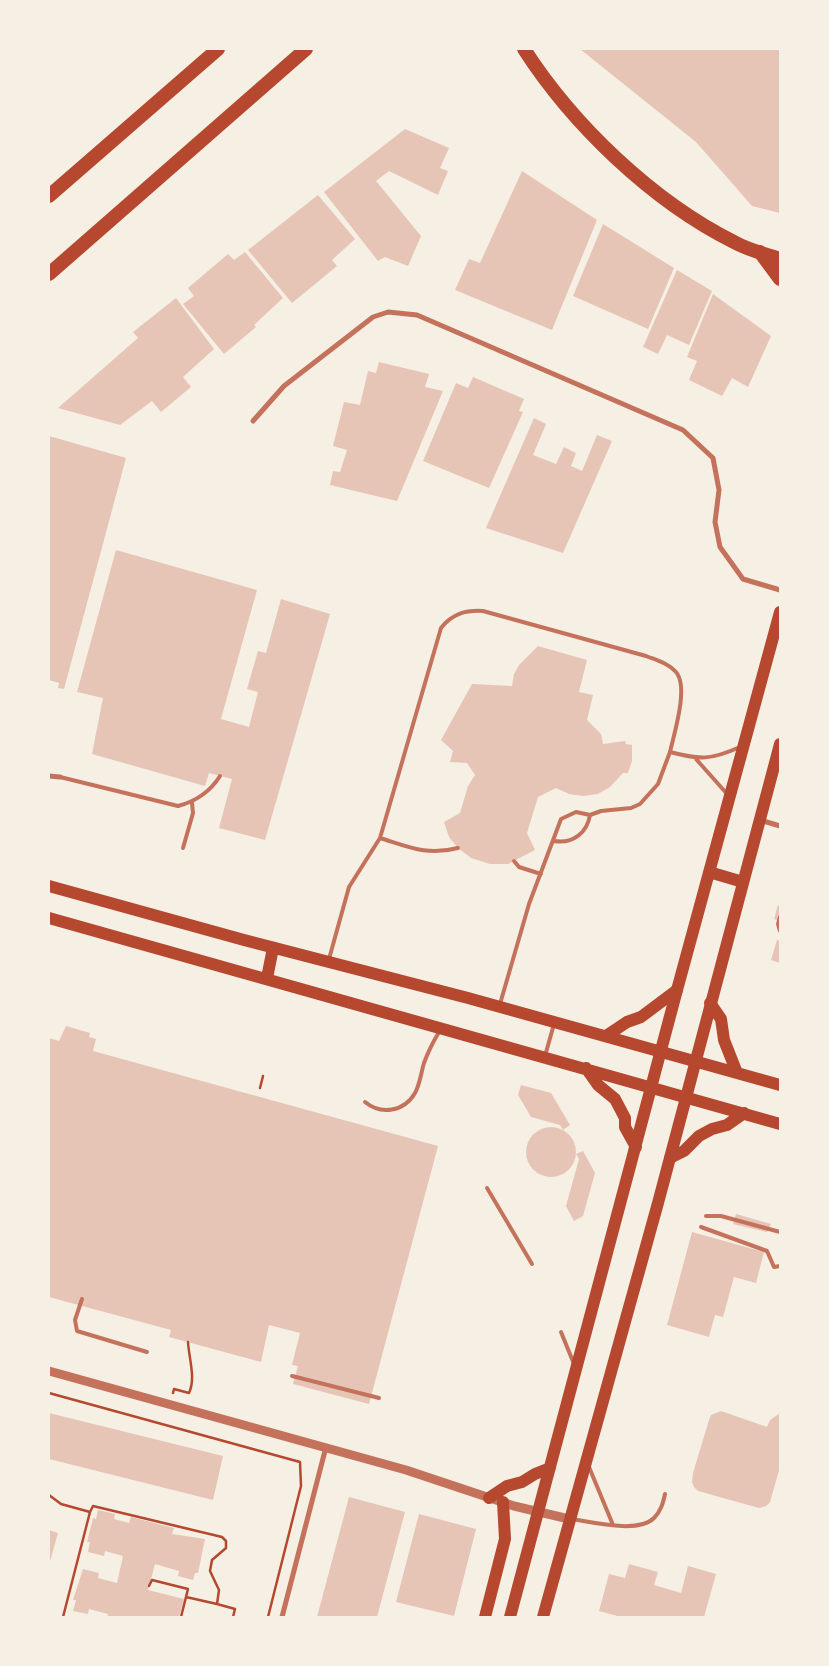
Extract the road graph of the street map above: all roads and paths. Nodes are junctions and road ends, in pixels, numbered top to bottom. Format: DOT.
graph roads {
  1 [pos="218,49"];
  2 [pos="306,49"];
  3 [pos="524,49"];
  4 [pos="49,196"];
  5 [pos="760,252"];
  6 [pos="780,260"];
  7 [pos="49,274"];
  8 [pos="780,279"];
  9 [pos="253,421"];
  10 [pos="780,590"];
  11 [pos="780,612"];
  12 [pos="780,744"];
  13 [pos="744,746"];
  14 [pos="670,752"];
  15 [pos="696,759"];
  16 [pos="49,776"];
  17 [pos="220,776"];
  18 [pos="60,777"];
  19 [pos="729,797"];
  20 [pos="192,803"];
  21 [pos="590,815"];
  22 [pos="760,820"];
  23 [pos="780,826"];
  24 [pos="380,838"];
  25 [pos="554,841"];
  26 [pos="184,848"];
  27 [pos="458,848"];
  28 [pos="514,861"];
  29 [pos="709,872"];
  30 [pos="541,874"];
  31 [pos="743,882"];
  32 [pos="49,886"];
  33 [pos="780,917"];
  34 [pos="49,918"];
  35 [pos="49,924"];
  36 [pos="69,924"];
  37 [pos="780,932"];
  38 [pos="273,948"];
  39 [pos="328,962"];
  40 [pos="267,978"];
  41 [pos="676,990"];
  42 [pos="710,1003"];
  43 [pos="499,1006"];
  44 [pos="554,1022"];
  45 [pos="442,1028"];
  46 [pos="606,1036"];
  47 [pos="661,1051"];
  48 [pos="545,1057"];
  49 [pos="695,1061"];
  50 [pos="586,1068"];
  51 [pos="737,1073"];
  52 [pos="263,1076"];
  53 [pos="652,1086"];
  54 [pos="780,1086"];
  55 [pos="260,1088"];
  56 [pos="686,1096"];
  57 [pos="366,1102"];
  58 [pos="744,1112"];
  59 [pos="780,1124"];
  60 [pos="636,1146"];
  61 [pos="670,1158"];
  62 [pos="487,1188"];
  63 [pos="706,1216"];
  64 [pos="702,1226"];
  65 [pos="780,1232"];
  66 [pos="532,1264"];
  67 [pos="780,1266"];
  68 [pos="82,1299"];
  69 [pos="561,1332"];
  70 [pos="188,1342"];
  71 [pos="147,1352"];
  72 [pos="576,1370"];
  73 [pos="49,1371"];
  74 [pos="292,1376"];
  75 [pos="49,1393"];
  76 [pos="379,1398"];
  77 [pos="169,1404"];
  78 [pos="163,1424"];
  79 [pos="326,1447"];
  80 [pos="585,1461"];
  81 [pos="550,1468"];
  82 [pos="665,1494"];
  83 [pos="49,1495"];
  84 [pos="489,1498"];
  85 [pos="503,1502"];
  86 [pos="90,1512"];
  87 [pos="538,1512"];
  88 [pos="569,1519"];
  89 [pos="613,1525"];
  90 [pos="149,1586"];
  91 [pos="186,1597"];
  92 [pos="217,1604"];
  93 [pos="63,1617"];
  94 [pos="181,1617"];
  95 [pos="233,1617"];
  96 [pos="268,1617"];
  97 [pos="282,1617"];
  98 [pos="485,1617"];
  99 [pos="510,1617"];
  100 [pos="543,1617"];
  1 -- 4 [label="highway"];
  2 -- 7 [label="highway"];
  3 -- 5 [label="highway"];
  5 -- 6 [label="highway"];
  5 -- 8 [label="highway"];
  9 -- 10 [label="street"];
  11 -- 13 [label="main road"];
  12 -- 22 [label="main road"];
  13 -- 15 [label="lane"];
  13 -- 19 [label="main road"];
  14 -- 15 [label="lane"];
  14 -- 21 [label="lane"];
  14 -- 24 [label="lane"];
  15 -- 19 [label="lane"];
  16 -- 18 [label="street"];
  17 -- 20 [label="lane"];
  18 -- 20 [label="lane"];
  19 -- 29 [label="main road"];
  20 -- 26 [label="lane"];
  21 -- 25 [label="lane"];
  21 -- 25 [label="lane"];
  22 -- 23 [label="street"];
  22 -- 31 [label="main road"];
  24 -- 27 [label="lane"];
  24 -- 39 [label="lane"];
  25 -- 30 [label="lane"];
  28 -- 30 [label="lane"];
  29 -- 31 [label="main road"];
  29 -- 41 [label="main road"];
  30 -- 43 [label="lane"];
  31 -- 42 [label="main road"];
  32 -- 38 [label="main road"];
  33 -- 37 [label="lane"];
  34 -- 36 [label="main road"];
  35 -- 36 [label="main road"];
  36 -- 40 [label="main road"];
  38 -- 39 [label="main road"];
  38 -- 40 [label="main road"];
  39 -- 43 [label="main road"];
  40 -- 45 [label="main road"];
  41 -- 46 [label="main road"];
  41 -- 47 [label="main road"];
  42 -- 49 [label="main road"];
  42 -- 51 [label="main road"];
  43 -- 44 [label="main road"];
  44 -- 46 [label="main road"];
  44 -- 48 [label="lane"];
  45 -- 48 [label="main road"];
  45 -- 57 [label="lane"];
  46 -- 47 [label="main road"];
  47 -- 49 [label="main road"];
  47 -- 53 [label="main road"];
  48 -- 50 [label="main road"];
  49 -- 51 [label="main road"];
  49 -- 56 [label="main road"];
  50 -- 53 [label="main road"];
  50 -- 60 [label="main road"];
  51 -- 54 [label="main road"];
  52 -- 55 [label="path"];
  53 -- 56 [label="main road"];
  53 -- 60 [label="main road"];
  56 -- 58 [label="main road"];
  56 -- 61 [label="main road"];
  58 -- 59 [label="main road"];
  58 -- 61 [label="main road"];
  60 -- 72 [label="main road"];
  61 -- 80 [label="main road"];
  62 -- 66 [label="lane"];
  63 -- 65 [label="lane"];
  64 -- 67 [label="lane"];
  68 -- 71 [label="lane"];
  69 -- 72 [label="lane"];
  70 -- 77 [label="path"];
  72 -- 81 [label="main road"];
  73 -- 77 [label="street"];
  74 -- 76 [label="lane"];
  75 -- 78 [label="path"];
  77 -- 78 [label="path"];
  77 -- 79 [label="street"];
  78 -- 96 [label="path"];
  79 -- 84 [label="street"];
  79 -- 97 [label="street"];
  80 -- 88 [label="main road"];
  80 -- 89 [label="lane"];
  81 -- 84 [label="main road"];
  81 -- 87 [label="main road"];
  82 -- 89 [label="lane"];
  83 -- 86 [label="path"];
  84 -- 85 [label="street"];
  85 -- 87 [label="street"];
  85 -- 98 [label="main road"];
  86 -- 92 [label="path"];
  86 -- 93 [label="path"];
  87 -- 88 [label="street"];
  87 -- 99 [label="main road"];
  88 -- 89 [label="lane"];
  88 -- 100 [label="main road"];
  90 -- 91 [label="path"];
  91 -- 92 [label="path"];
  91 -- 94 [label="path"];
  92 -- 95 [label="path"];
}
